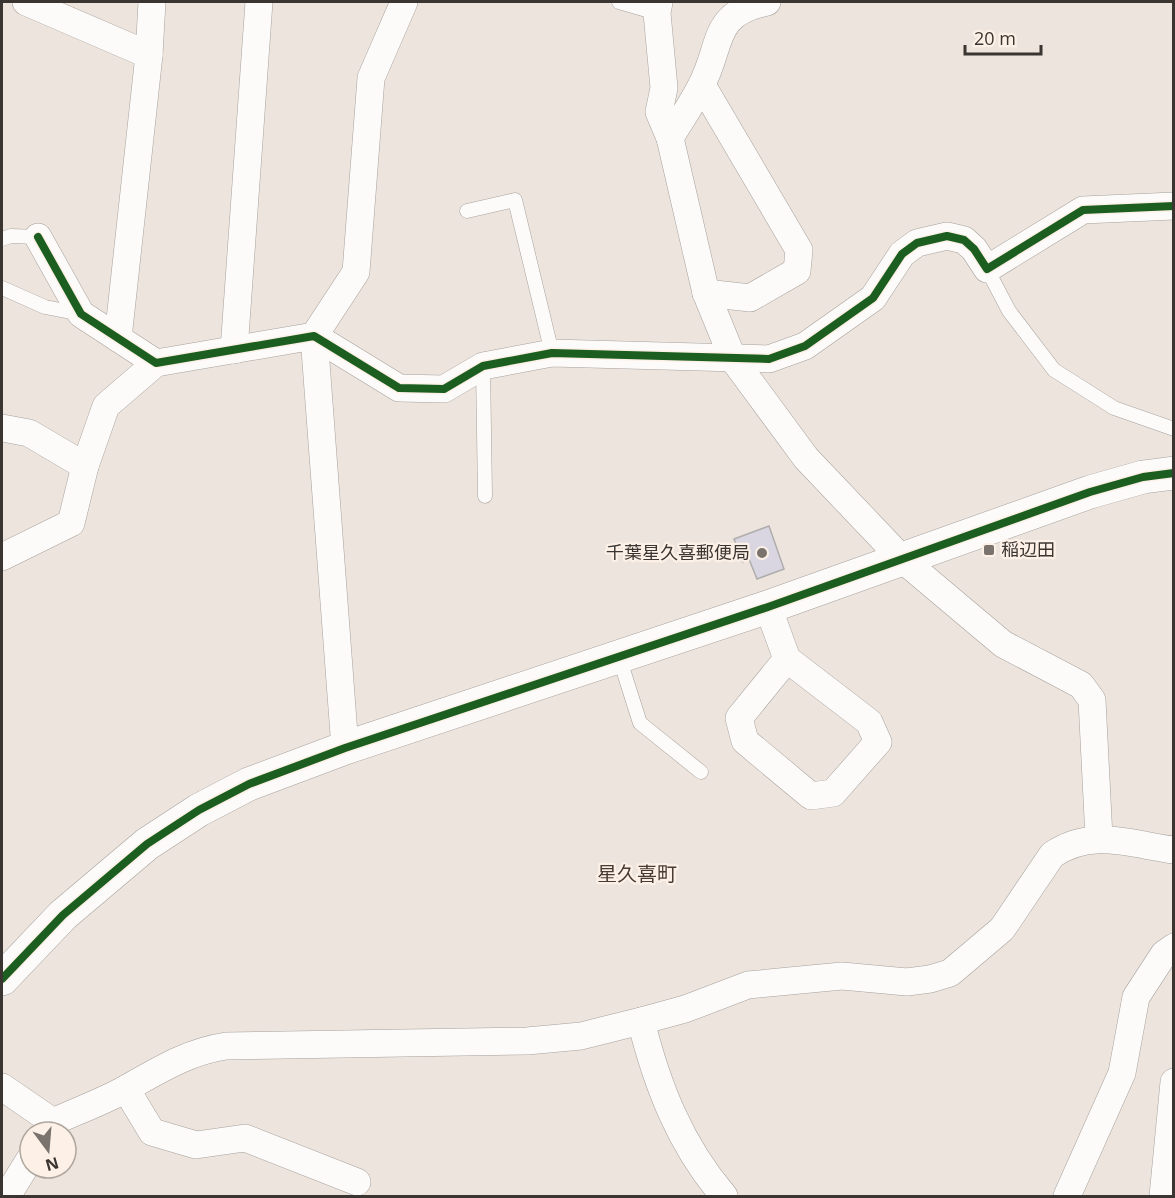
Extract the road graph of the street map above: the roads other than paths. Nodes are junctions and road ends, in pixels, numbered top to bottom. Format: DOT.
graph roads {
  1 [pos="26,2"];
  2 [pos="152,2"];
  3 [pos="260,2"];
  4 [pos="404,2"];
  5 [pos="619,2"];
  6 [pos="767,2"];
  7 [pos="658,7"];
  8 [pos="149,55"];
  9 [pos="702,85"];
  10 [pos="670,138"];
  11 [pos="1173,206"];
  12 [pos="467,211"];
  13 [pos="38,237"];
  14 [pos="2,238"];
  15 [pos="987,269"];
  16 [pos="2,288"];
  17 [pos="706,293"];
  18 [pos="81,314"];
  19 [pos="314,336"];
  20 [pos="118,338"];
  21 [pos="234,350"];
  22 [pos="552,353"];
  23 [pos="733,359"];
  24 [pos="156,363"];
  25 [pos="483,366"];
  26 [pos="2,428"];
  27 [pos="1173,429"];
  28 [pos="85,466"];
  29 [pos="1173,473"];
  30 [pos="485,496"];
  31 [pos="2,557"];
  32 [pos="902,559"];
  33 [pos="768,607"];
  34 [pos="619,657"];
  35 [pos="787,659"];
  36 [pos="345,748"];
  37 [pos="701,772"];
  38 [pos="1099,838"];
  39 [pos="1172,856"];
  40 [pos="1173,947"];
  41 [pos="2,979"];
  42 [pos="641,1021"];
  43 [pos="1173,1082"];
  44 [pos="2,1087"];
  45 [pos="126,1089"];
  46 [pos="42,1120"];
  47 [pos="64,1120"];
  48 [pos="18,1180"];
  49 [pos="357,1182"];
  50 [pos="8,1197"];
  51 [pos="724,1197"];
  52 [pos="1067,1197"];
  53 [pos="1163,1197"];
  1 -- 8 [label="street"];
  2 -- 8 [label="street"];
  3 -- 21 [label="street"];
  4 -- 19 [label="street"];
  5 -- 7 [label="lane"];
  6 -- 9 [label="street"];
  7 -- 10 [label="street"];
  8 -- 20 [label="street"];
  9 -- 10 [label="street"];
  9 -- 17 [label="street"];
  10 -- 17 [label="street"];
  11 -- 15 [label="street"];
  12 -- 22 [label="lane"];
  13 -- 14 [label="lane"];
  13 -- 18 [label="street"];
  15 -- 23 [label="street"];
  15 -- 27 [label="lane"];
  16 -- 18 [label="lane"];
  17 -- 23 [label="street"];
  18 -- 20 [label="street"];
  19 -- 21 [label="street"];
  19 -- 25 [label="street"];
  19 -- 36 [label="street"];
  20 -- 24 [label="street"];
  21 -- 24 [label="street"];
  22 -- 23 [label="street"];
  22 -- 25 [label="street"];
  23 -- 32 [label="street"];
  24 -- 28 [label="street"];
  25 -- 30 [label="lane"];
  26 -- 28 [label="street"];
  28 -- 31 [label="street"];
  29 -- 32 [label="street"];
  32 -- 33 [label="street"];
  32 -- 38 [label="street"];
  33 -- 34 [label="street"];
  33 -- 35 [label="street"];
  34 -- 36 [label="street"];
  34 -- 37 [label="lane"];
  35 -- 35 [label="street"];
  36 -- 41 [label="street"];
  38 -- 39 [label="street"];
  38 -- 42 [label="street"];
  40 -- 52 [label="street"];
  42 -- 45 [label="street"];
  42 -- 51 [label="street"];
  43 -- 53 [label="street"];
  44 -- 46 [label="street"];
  45 -- 47 [label="street"];
  45 -- 49 [label="street"];
  48 -- 50 [label="street"];
}
